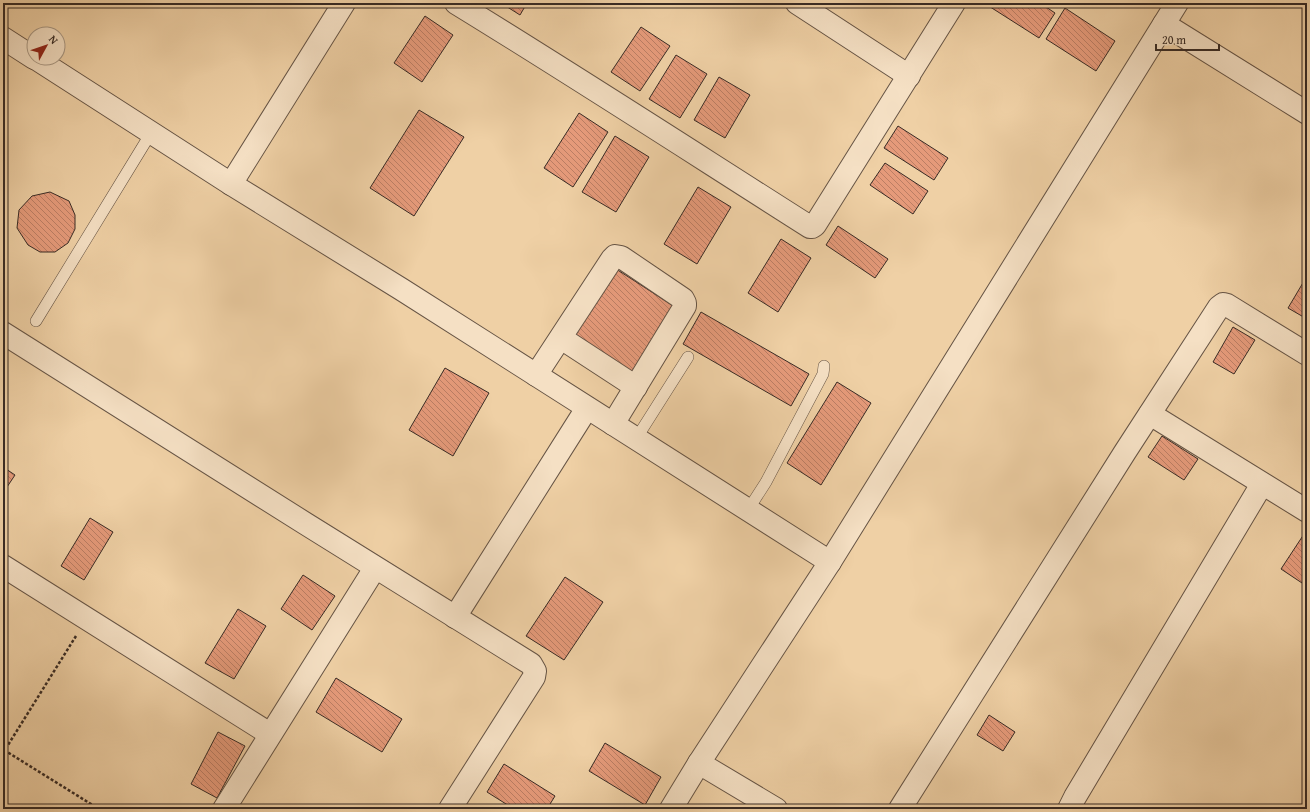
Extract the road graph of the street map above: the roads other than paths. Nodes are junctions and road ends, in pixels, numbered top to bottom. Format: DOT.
graph roads {
  1 [pos="344,3"];
  2 [pos="456,3"];
  3 [pos="797,3"];
  4 [pos="954,3"];
  5 [pos="1177,3"];
  6 [pos="1164,24"];
  7 [pos="3,38"];
  8 [pos="26,53"];
  9 [pos="46,66"];
  10 [pos="909,76"];
  11 [pos="1307,113"];
  12 [pos="151,133"];
  13 [pos="231,184"];
  14 [pos="36,321"];
  15 [pos="3,333"];
  16 [pos="561,338"];
  17 [pos="1307,354"];
  18 [pos="688,358"];
  19 [pos="824,366"];
  20 [pos="536,375"];
  21 [pos="636,387"];
  22 [pos="587,408"];
  23 [pos="1150,414"];
  24 [pos="613,424"];
  25 [pos="636,439"];
  26 [pos="1262,484"];
  27 [pos="748,510"];
  28 [pos="1307,511"];
  29 [pos="830,562"];
  30 [pos="3,566"];
  31 [pos="374,568"];
  32 [pos="455,617"];
  33 [pos="270,734"];
  34 [pos="699,763"];
  35 [pos="224,809"];
  36 [pos="450,809"];
  37 [pos="671,809"];
  38 [pos="776,809"];
  39 [pos="900,809"];
  40 [pos="1069,809"];
  1 -- 13 [label="street"];
  2 -- 10 [label="street"];
  3 -- 10 [label="street"];
  4 -- 10 [label="street"];
  5 -- 6 [label="street"];
  6 -- 11 [label="street"];
  6 -- 29 [label="street"];
  7 -- 8 [label="street"];
  9 -- 12 [label="street"];
  12 -- 13 [label="street"];
  12 -- 14 [label="lane"];
  13 -- 20 [label="street"];
  15 -- 31 [label="street"];
  16 -- 20 [label="street"];
  16 -- 21 [label="street"];
  16 -- 21 [label="street"];
  17 -- 23 [label="street"];
  18 -- 25 [label="lane"];
  19 -- 27 [label="lane"];
  20 -- 22 [label="street"];
  21 -- 24 [label="street"];
  22 -- 24 [label="street"];
  22 -- 32 [label="street"];
  23 -- 26 [label="street"];
  23 -- 39 [label="street"];
  24 -- 25 [label="street"];
  25 -- 27 [label="street"];
  26 -- 28 [label="street"];
  26 -- 40 [label="street"];
  27 -- 29 [label="street"];
  29 -- 34 [label="street"];
  30 -- 33 [label="street"];
  31 -- 32 [label="street"];
  31 -- 33 [label="street"];
  32 -- 36 [label="street"];
  33 -- 35 [label="street"];
  34 -- 37 [label="street"];
  34 -- 38 [label="street"];
}
